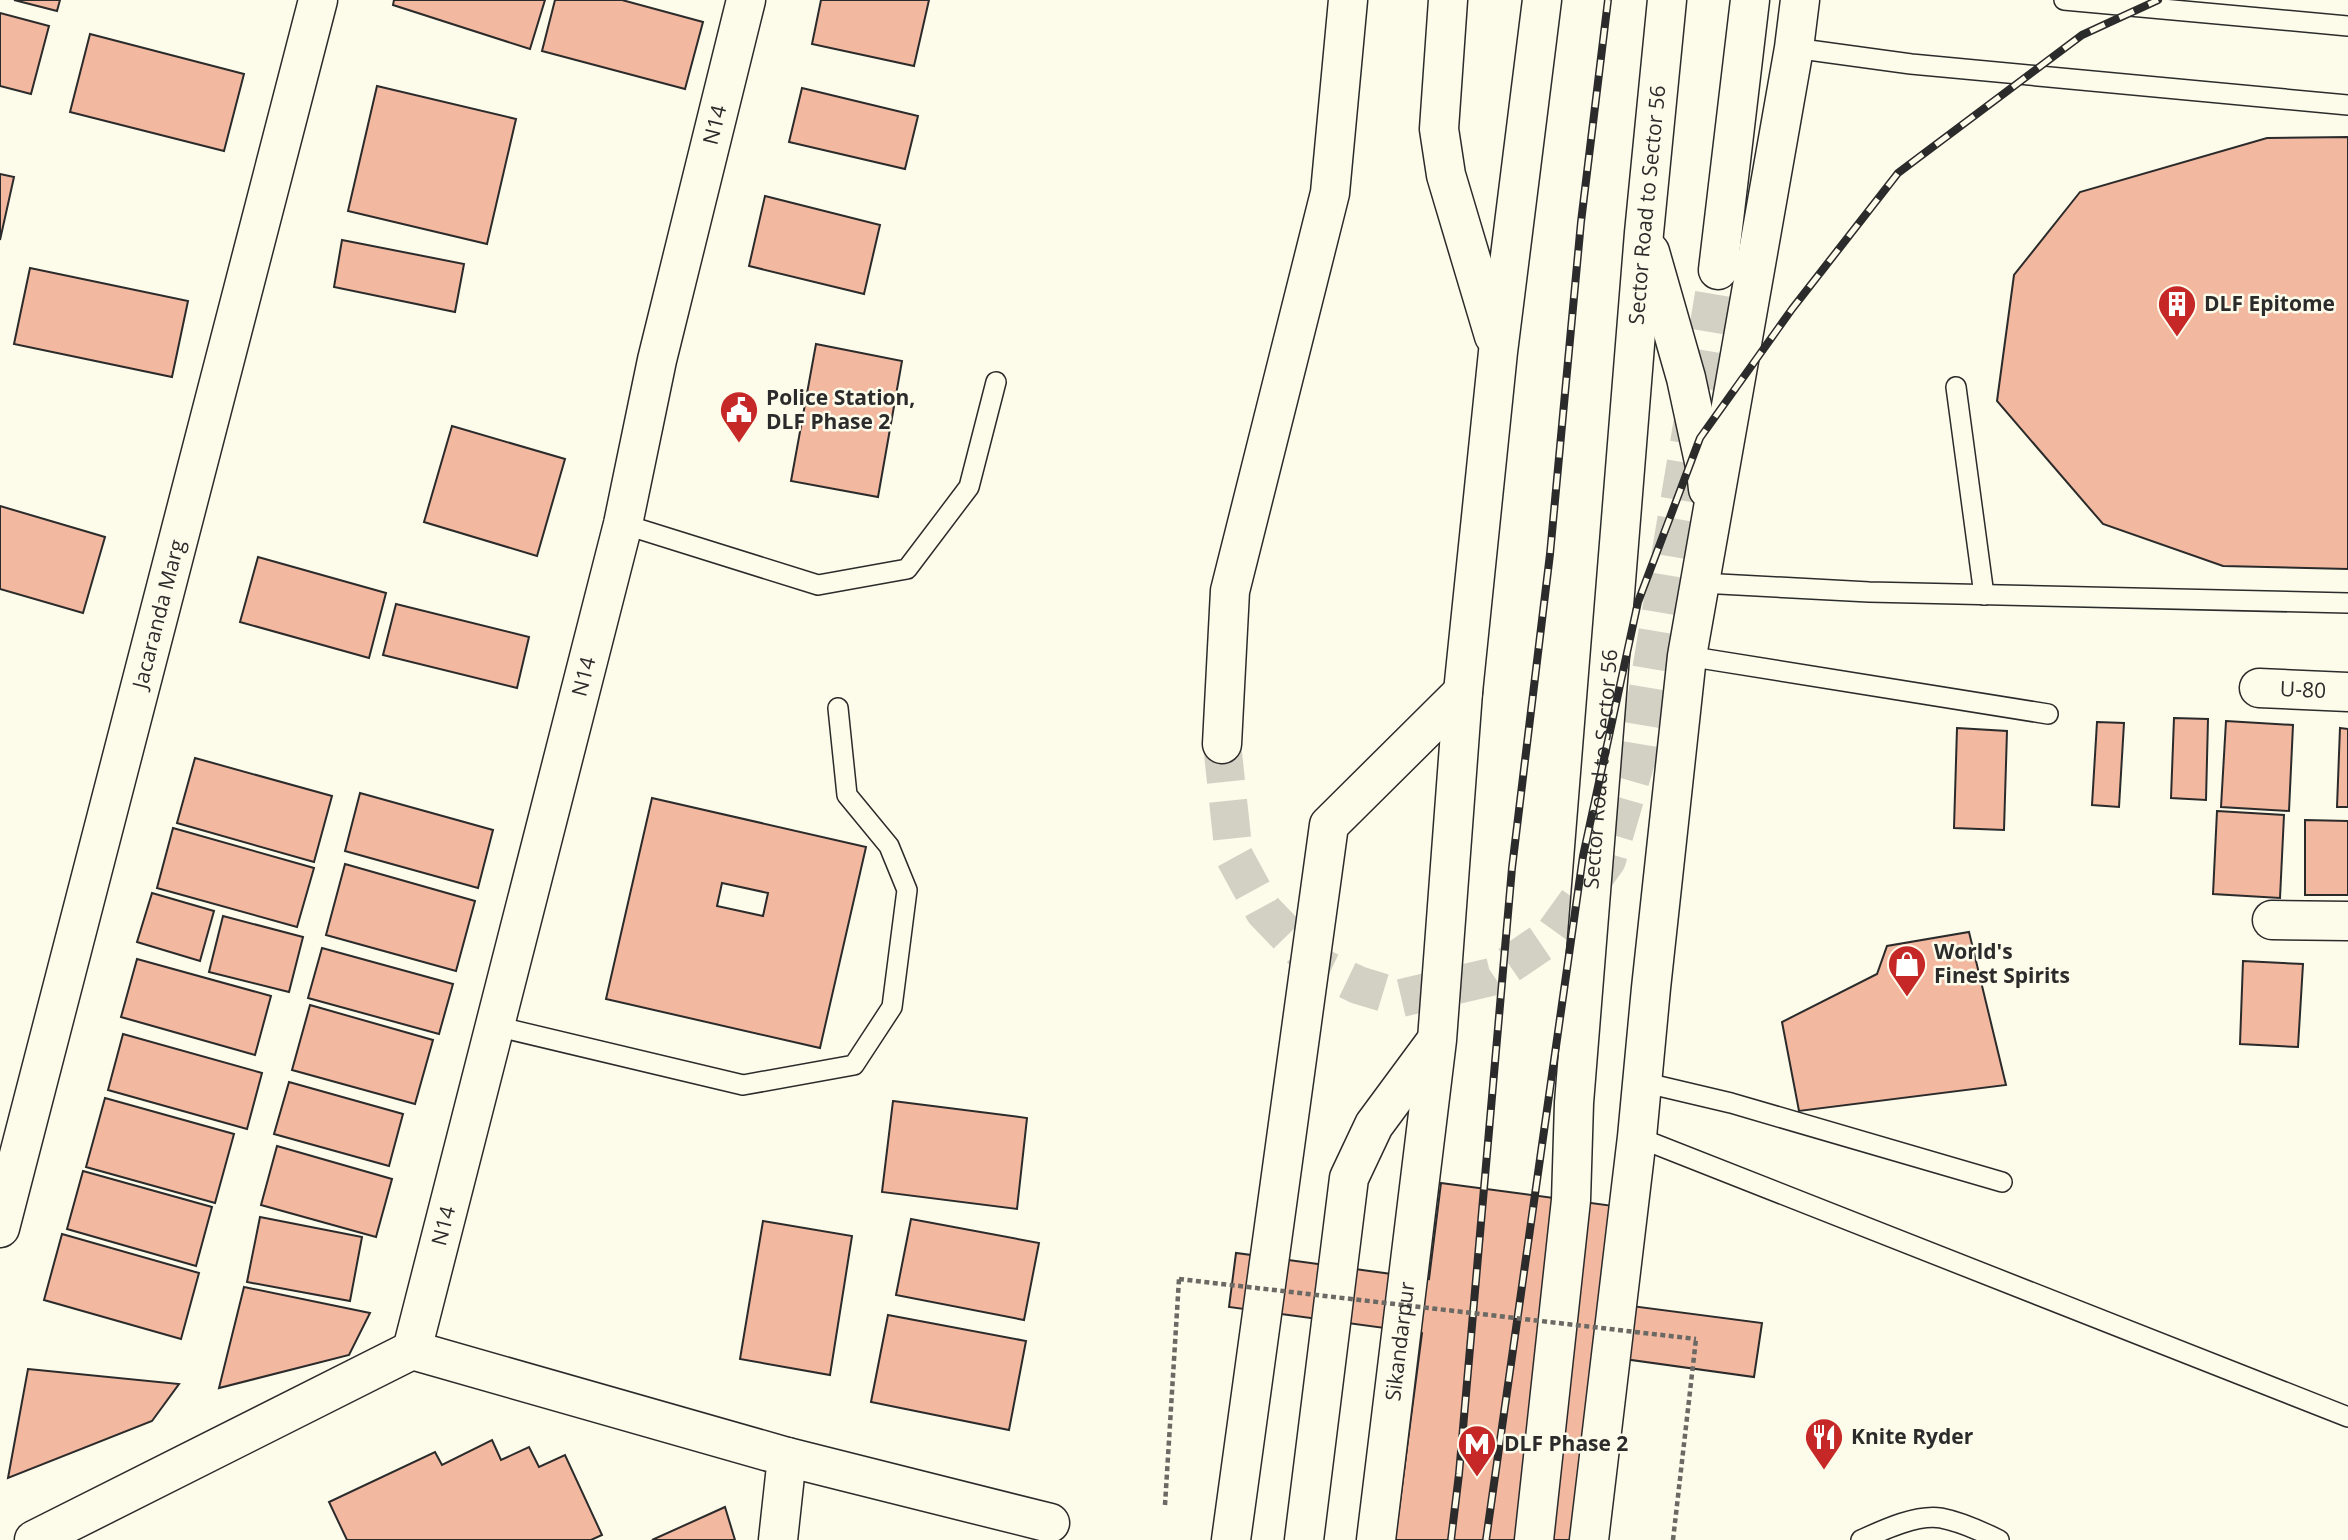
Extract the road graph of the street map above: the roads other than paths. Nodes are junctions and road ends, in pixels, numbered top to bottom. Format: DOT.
graph roads {
  1 [pos="318,0"];
  2 [pos="746,0"];
  3 [pos="1348,0"];
  4 [pos="1448,0"];
  5 [pos="1542,0"];
  6 [pos="1667,0"];
  7 [pos="1750,0"];
  8 [pos="1800,0"];
  9 [pos="2064,0"];
  10 [pos="2348,26"];
  11 [pos="1794,48"];
  12 [pos="2348,105"];
  13 [pos="1644,233"];
  14 [pos="1718,270"];
  15 [pos="1499,352"];
  16 [pos="996,382"];
  17 [pos="1956,387"];
  18 [pos="1711,523"];
  19 [pos="623,524"];
  20 [pos="1700,583"];
  21 [pos="1984,595"];
  22 [pos="2348,603"];
  23 [pos="1687,656"];
  24 [pos="2259,688"];
  25 [pos="1463,692"];
  26 [pos="2348,692"];
  27 [pos="838,708"];
  28 [pos="2048,714"];
  29 [pos="1222,744"];
  30 [pos="2272,920"];
  31 [pos="2348,921"];
  32 [pos="495,1026"];
  33 [pos="1437,1040"];
  34 [pos="1642,1082"];
  35 [pos="1637,1137"];
  36 [pos="2002,1181"];
  37 [pos="0,1228"];
  38 [pos="412,1350"];
  39 [pos="2348,1417"];
  40 [pos="787,1457"];
  41 [pos="1049,1523"];
  42 [pos="34,1540"];
  43 [pos="778,1540"];
  44 [pos="1231,1540"];
  45 [pos="1304,1540"];
  46 [pos="1376,1540"];
  47 [pos="1534,1540"];
  48 [pos="1589,1540"];
  49 [pos="1861,1540"];
  50 [pos="2000,1540"];
  1 -- 37 [label="street, Jacaranda Marg"];
  2 -- 19 [label="street, N14"];
  3 -- 29 [label="street"];
  4 -- 15 [label="street"];
  5 -- 15 [label="street"];
  6 -- 13 [label="street, Sector Road to Sector 56"];
  7 -- 14 [label="street"];
  8 -- 11 [label="street"];
  9 -- 10 [label="lane"];
  11 -- 12 [label="lane"];
  11 -- 18 [label="street"];
  13 -- 18 [label="street"];
  13 -- 47 [label="street, Sector Road to Sector 56"];
  15 -- 25 [label="street"];
  16 -- 19 [label="lane"];
  17 -- 21 [label="lane"];
  18 -- 20 [label="street"];
  19 -- 32 [label="street, N14"];
  20 -- 21 [label="lane"];
  20 -- 23 [label="street"];
  21 -- 22 [label="lane"];
  23 -- 28 [label="lane"];
  23 -- 34 [label="street"];
  24 -- 26 [label="street, U-80"];
  25 -- 33 [label="street, Sikandarpur"];
  25 -- 44 [label="street"];
  27 -- 32 [label="lane"];
  30 -- 31 [label="street"];
  32 -- 38 [label="street, N14"];
  33 -- 45 [label="street"];
  33 -- 46 [label="street, Sikandarpur"];
  34 -- 35 [label="street"];
  34 -- 36 [label="lane"];
  35 -- 39 [label="lane"];
  35 -- 48 [label="street"];
  38 -- 40 [label="street"];
  38 -- 42 [label="street"];
  40 -- 41 [label="street"];
  40 -- 43 [label="street"];
  49 -- 50 [label="lane"];
}
